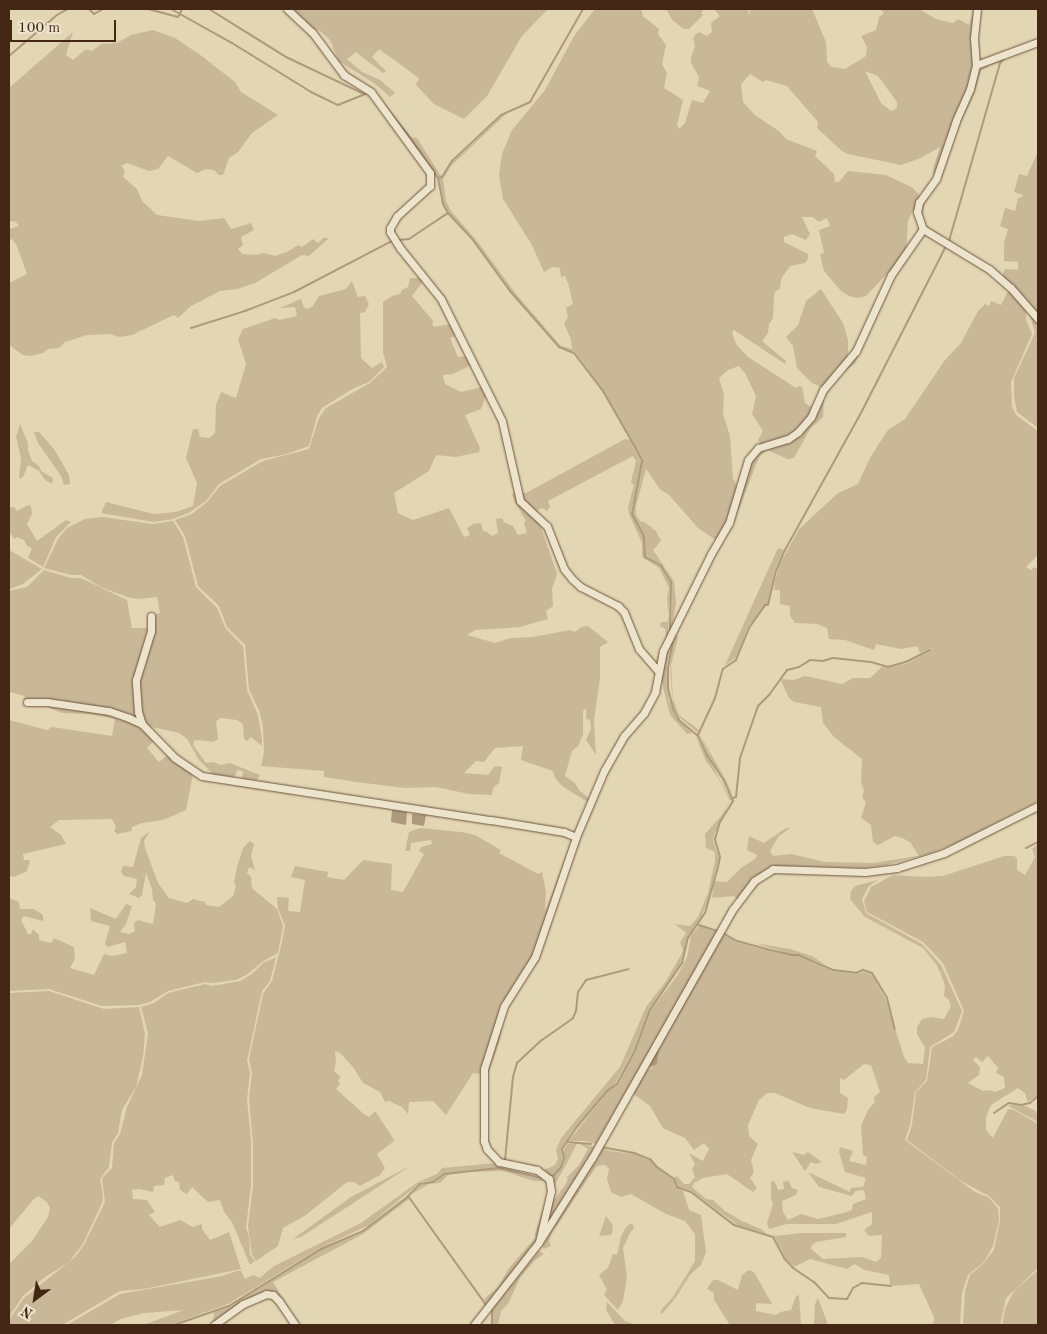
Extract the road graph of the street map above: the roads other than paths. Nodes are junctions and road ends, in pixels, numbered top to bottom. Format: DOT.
graph roads {
  1 [pos="286,9"];
  2 [pos="978,9"];
  3 [pos="1038,42"];
  4 [pos="976,65"];
  5 [pos="923,229"];
  6 [pos="1038,319"];
  7 [pos="151,616"];
  8 [pos="658,671"];
  9 [pos="27,702"];
  10 [pos="142,724"];
  11 [pos="1038,806"];
  12 [pos="576,837"];
  13 [pos="540,1242"];
  14 [pos="214,1325"];
  15 [pos="295,1325"];
  16 [pos="474,1325"];
  1 -- 8 [label="street"];
  2 -- 4 [label="street"];
  3 -- 4 [label="street"];
  4 -- 5 [label="street"];
  5 -- 6 [label="street"];
  5 -- 8 [label="street"];
  7 -- 10 [label="street"];
  8 -- 12 [label="street"];
  9 -- 10 [label="street"];
  10 -- 12 [label="street"];
  11 -- 13 [label="street"];
  12 -- 13 [label="street"];
  13 -- 16 [label="street"];
  14 -- 15 [label="street"];
}
